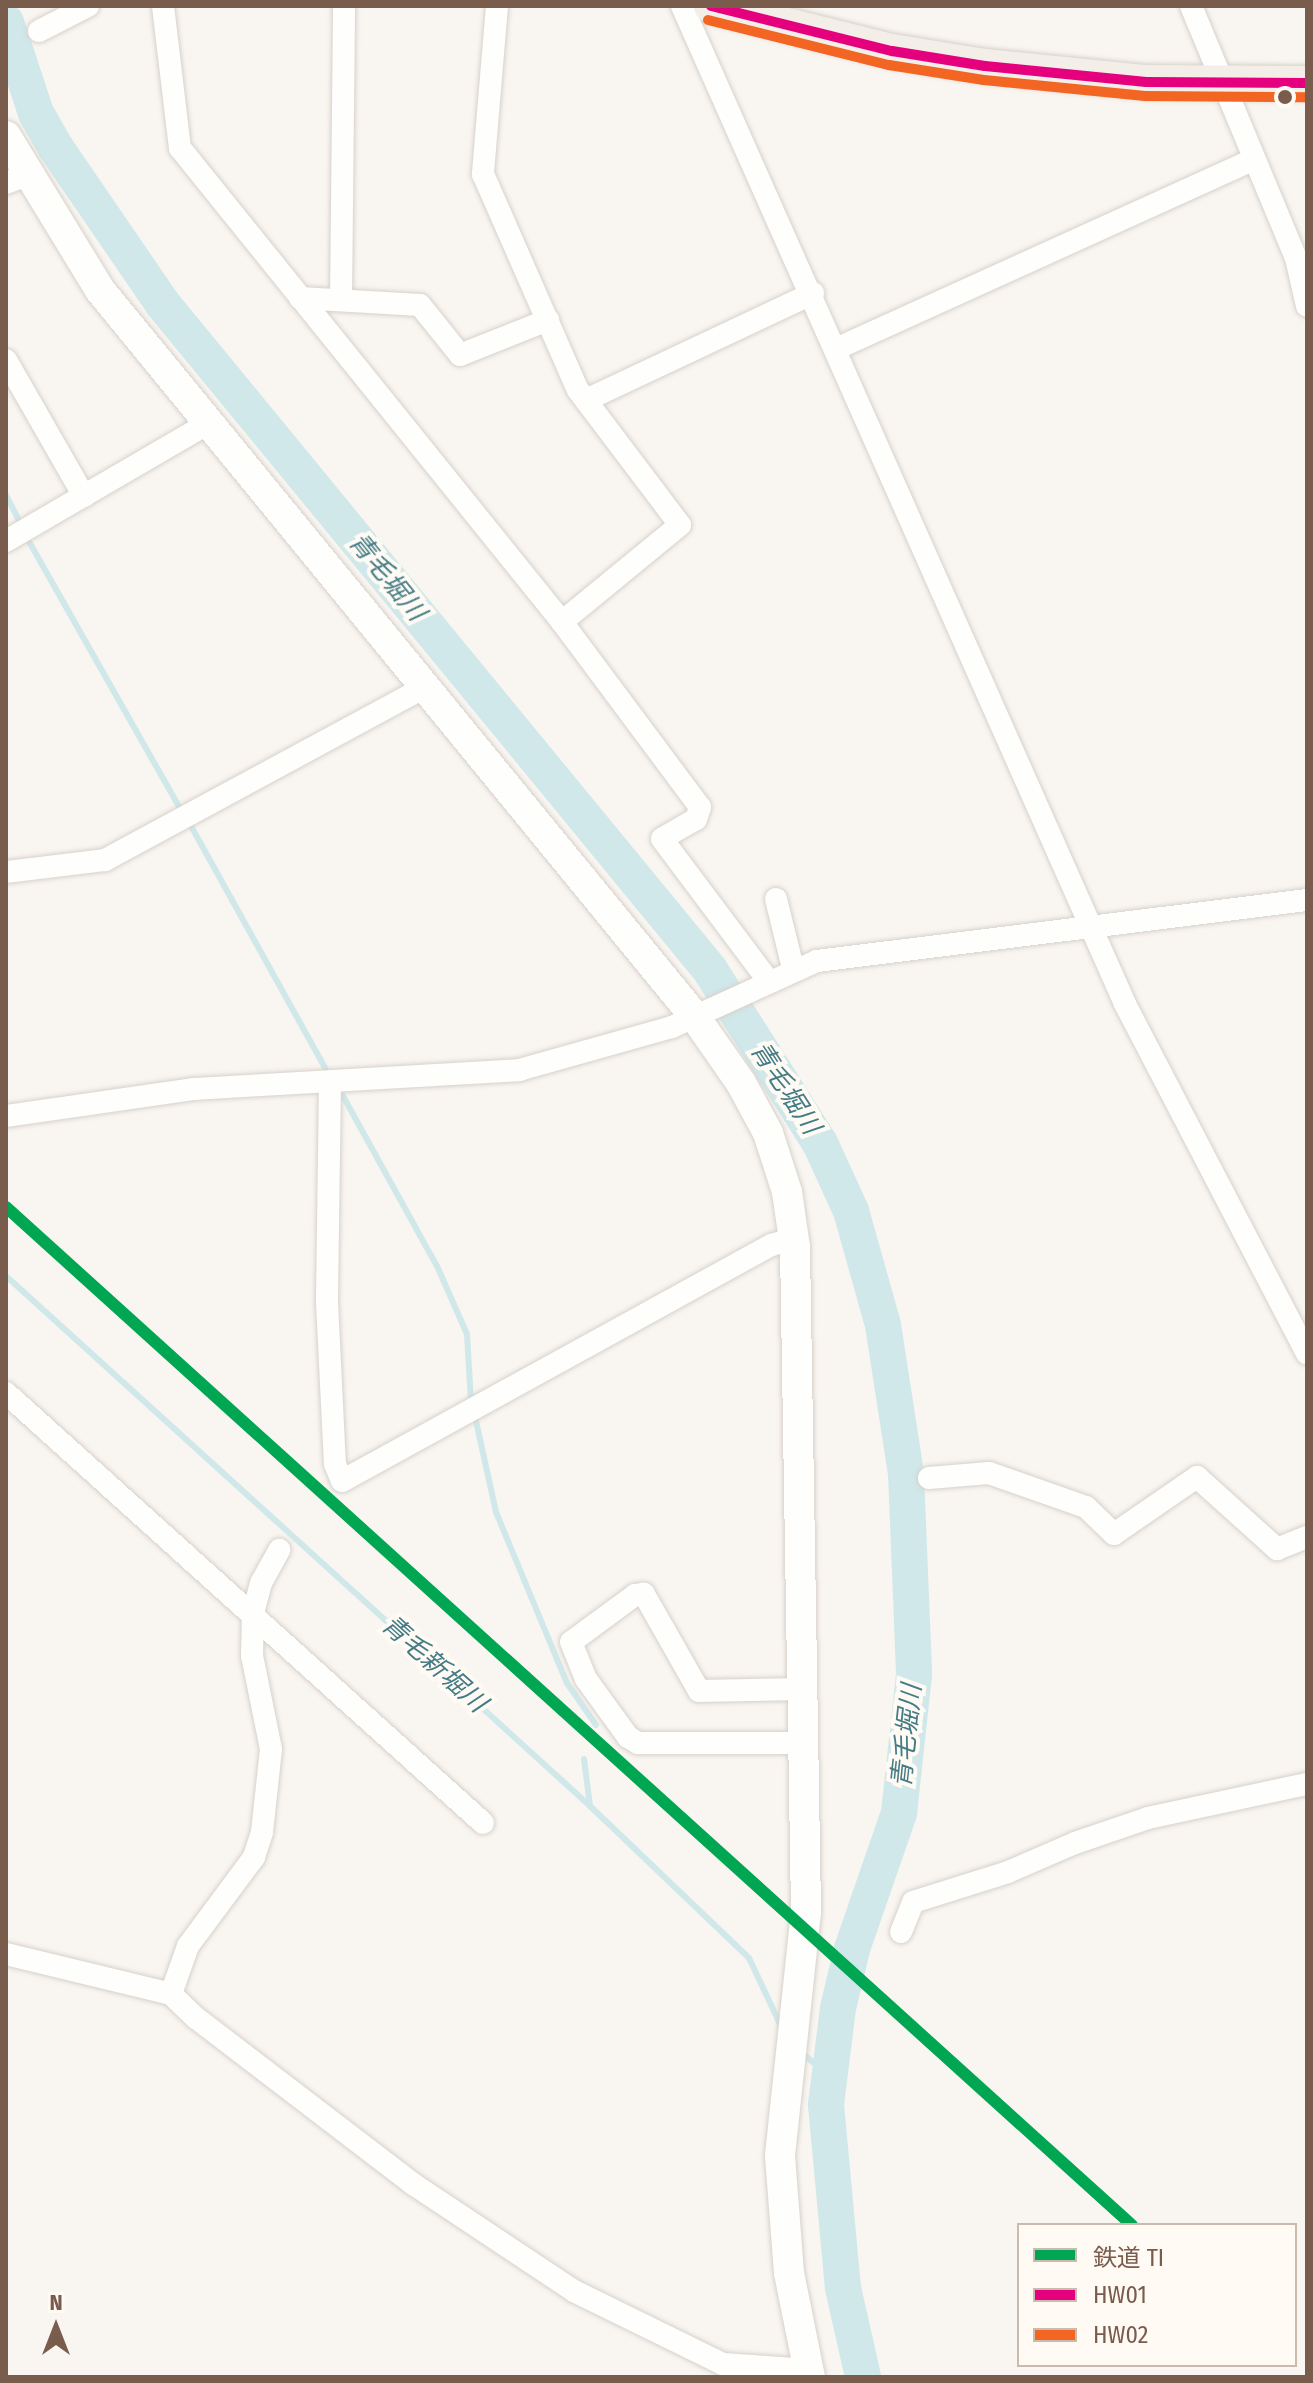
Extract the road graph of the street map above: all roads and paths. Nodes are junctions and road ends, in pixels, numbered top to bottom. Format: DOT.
graph roads {
  1 [pos="88,6"];
  2 [pos="163,6"];
  3 [pos="344,6"];
  4 [pos="497,6"];
  5 [pos="682,6"];
  6 [pos="711,6"];
  7 [pos="1191,6"];
  8 [pos="39,31"];
  9 [pos="1307,83"];
  10 [pos="1223,84"];
  11 [pos="6,136"];
  12 [pos="1252,160"];
  13 [pos="17,179"];
  14 [pos="813,293"];
  15 [pos="300,298"];
  16 [pos="341,300"];
  17 [pos="1307,306"];
  18 [pos="548,320"];
  19 [pos="838,348"];
  20 [pos="6,360"];
  21 [pos="586,400"];
  22 [pos="207,424"];
  23 [pos="84,496"];
  24 [pos="6,541"];
  25 [pos="562,622"];
  26 [pos="423,688"];
  27 [pos="6,872"];
  28 [pos="776,899"];
  29 [pos="1307,900"];
  30 [pos="1090,927"];
  31 [pos="793,968"];
  32 [pos="760,984"];
  33 [pos="702,1014"];
  34 [pos="330,1082"];
  35 [pos="6,1116"];
  36 [pos="794,1238"];
  37 [pos="1307,1354"];
  38 [pos="6,1393"];
  39 [pos="929,1478"];
  40 [pos="1307,1537"];
  41 [pos="279,1550"];
  42 [pos="253,1613"];
  43 [pos="801,1689"];
  44 [pos="801,1743"];
  45 [pos="1307,1784"];
  46 [pos="483,1823"];
  47 [pos="901,1932"];
  48 [pos="6,1954"];
  49 [pos="171,1994"];
  50 [pos="809,2374"];
  1 -- 8 [label="street"];
  2 -- 15 [label="street"];
  3 -- 16 [label="street"];
  4 -- 18 [label="street"];
  5 -- 14 [label="street"];
  6 -- 10 [label="main road"];
  7 -- 10 [label="street"];
  9 -- 10 [label="main road"];
  10 -- 12 [label="street"];
  11 -- 13 [label="street"];
  12 -- 17 [label="street"];
  12 -- 19 [label="street"];
  13 -- 22 [label="street"];
  14 -- 19 [label="street"];
  14 -- 21 [label="street"];
  15 -- 16 [label="street"];
  15 -- 25 [label="street"];
  16 -- 18 [label="street"];
  18 -- 21 [label="street"];
  19 -- 30 [label="street"];
  20 -- 23 [label="street"];
  21 -- 25 [label="street"];
  22 -- 23 [label="street"];
  22 -- 26 [label="street"];
  23 -- 24 [label="street"];
  25 -- 32 [label="street"];
  26 -- 27 [label="street"];
  26 -- 33 [label="street"];
  28 -- 31 [label="street"];
  29 -- 30 [label="street"];
  30 -- 31 [label="street"];
  30 -- 37 [label="street"];
  31 -- 32 [label="street"];
  32 -- 33 [label="street"];
  33 -- 34 [label="street"];
  33 -- 36 [label="street"];
  34 -- 35 [label="street"];
  34 -- 36 [label="street"];
  36 -- 43 [label="street"];
  38 -- 42 [label="street"];
  39 -- 40 [label="street"];
  41 -- 42 [label="street"];
  42 -- 46 [label="street"];
  42 -- 49 [label="street"];
  43 -- 44 [label="street"];
  43 -- 44 [label="street"];
  44 -- 50 [label="street"];
  45 -- 47 [label="street"];
  48 -- 49 [label="street"];
  49 -- 50 [label="street"];
}
